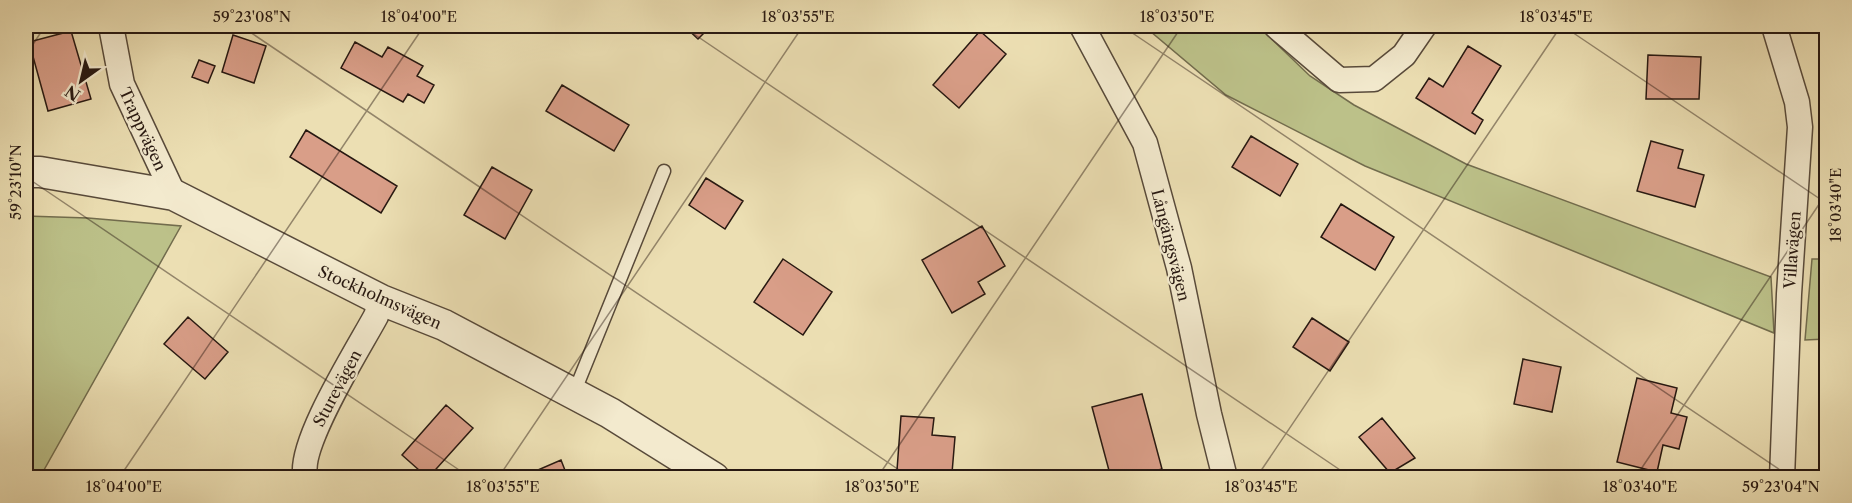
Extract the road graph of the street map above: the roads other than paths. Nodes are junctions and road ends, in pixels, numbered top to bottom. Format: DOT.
graph roads {
  1 [pos="111,26"];
  2 [pos="1082,26"];
  3 [pos="1276,26"];
  4 [pos="1424,26"];
  5 [pos="1774,26"];
  6 [pos="664,171"];
  7 [pos="26,172"];
  8 [pos="174,195"];
  9 [pos="381,300"];
  10 [pos="574,394"];
  11 [pos="306,477"];
  12 [pos="714,477"];
  13 [pos="1225,477"];
  14 [pos="1782,477"];
  1 -- 8 [label="street, Trappvägen"];
  2 -- 13 [label="street, Långängsvägen"];
  3 -- 4 [label="street"];
  5 -- 14 [label="street, Villavägen"];
  6 -- 10 [label="lane"];
  7 -- 8 [label="street, Stockholmsvägen"];
  8 -- 9 [label="street, Stockholmsvägen"];
  9 -- 10 [label="street, Stockholmsvägen"];
  9 -- 11 [label="street, Sturevägen"];
  10 -- 12 [label="street, Stockholmsvägen"];
}
